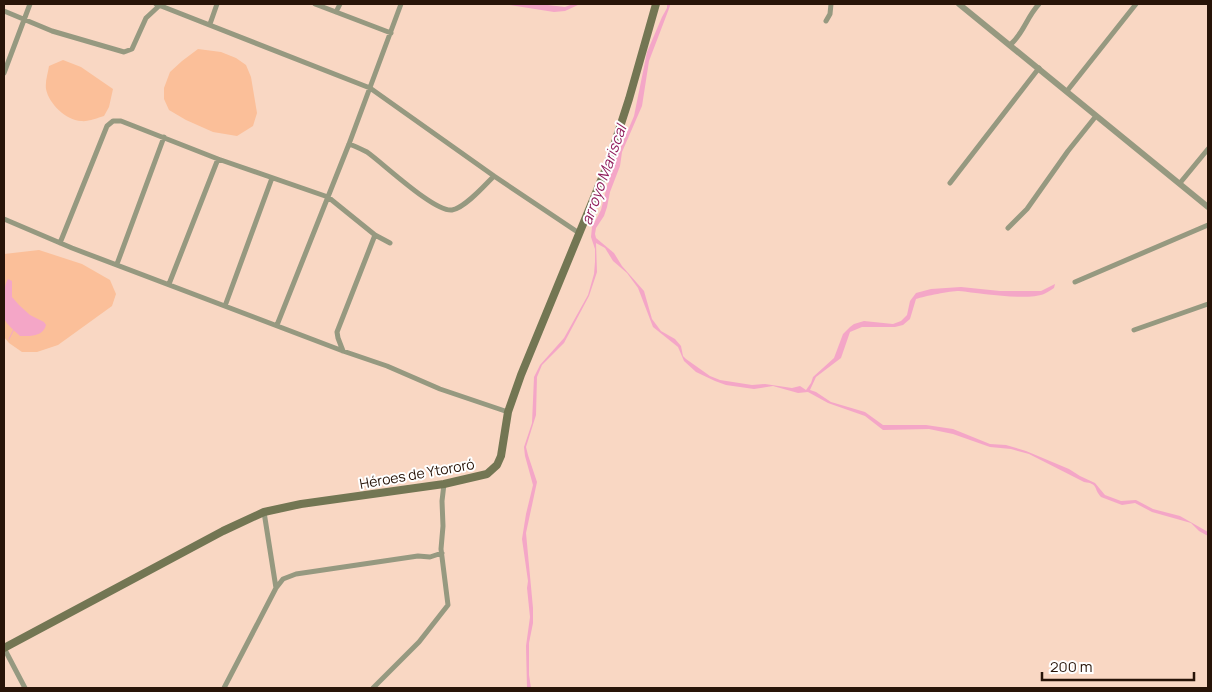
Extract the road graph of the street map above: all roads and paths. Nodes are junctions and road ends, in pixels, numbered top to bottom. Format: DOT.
graph roads {
  1 [pos="30,4"];
  2 [pos="217,4"];
  3 [pos="315,4"];
  4 [pos="340,4"];
  5 [pos="401,4"];
  6 [pos="656,4"];
  7 [pos="831,4"];
  8 [pos="959,4"];
  9 [pos="1039,4"];
  10 [pos="1136,4"];
  11 [pos="158,5"];
  12 [pos="4,12"];
  13 [pos="336,12"];
  14 [pos="25,20"];
  15 [pos="826,21"];
  16 [pos="210,24"];
  17 [pos="391,33"];
  18 [pos="1010,45"];
  19 [pos="1038,68"];
  20 [pos="4,73"];
  21 [pos="370,88"];
  22 [pos="1067,91"];
  23 [pos="1096,116"];
  24 [pos="164,137"];
  25 [pos="349,144"];
  26 [pos="1208,149"];
  27 [pos="218,159"];
  28 [pos="494,176"];
  29 [pos="272,178"];
  30 [pos="950,183"];
  31 [pos="1180,183"];
  32 [pos="328,196"];
  33 [pos="1208,207"];
  34 [pos="4,219"];
  35 [pos="1208,225"];
  36 [pos="1008,228"];
  37 [pos="579,233"];
  38 [pos="375,235"];
  39 [pos="390,242"];
  40 [pos="60,243"];
  41 [pos="116,264"];
  42 [pos="1075,282"];
  43 [pos="169,284"];
  44 [pos="1208,304"];
  45 [pos="225,306"];
  46 [pos="277,325"];
  47 [pos="1134,330"];
  48 [pos="343,350"];
  49 [pos="508,412"];
  50 [pos="444,484"];
  51 [pos="264,512"];
  52 [pos="442,553"];
  53 [pos="276,588"];
  54 [pos="4,648"];
  55 [pos="25,688"];
  56 [pos="224,688"];
  57 [pos="373,688"];
  1 -- 14 [label="street"];
  2 -- 16 [label="street"];
  3 -- 13 [label="street"];
  4 -- 13 [label="street"];
  5 -- 17 [label="street"];
  6 -- 37 [label="main road, Héroes de Ytororó"];
  7 -- 15 [label="street"];
  8 -- 18 [label="street"];
  9 -- 18 [label="street"];
  10 -- 22 [label="street"];
  11 -- 14 [label="street"];
  11 -- 16 [label="street"];
  12 -- 14 [label="street"];
  13 -- 17 [label="street"];
  14 -- 20 [label="street"];
  16 -- 21 [label="street"];
  17 -- 21 [label="street"];
  18 -- 19 [label="street"];
  19 -- 22 [label="street"];
  19 -- 30 [label="street"];
  21 -- 25 [label="street"];
  21 -- 28 [label="street"];
  22 -- 23 [label="street"];
  23 -- 31 [label="street"];
  23 -- 36 [label="street"];
  24 -- 27 [label="street"];
  24 -- 40 [label="street"];
  24 -- 41 [label="street"];
  25 -- 28 [label="street"];
  25 -- 32 [label="street"];
  26 -- 31 [label="street"];
  27 -- 29 [label="street"];
  27 -- 43 [label="street"];
  28 -- 37 [label="street"];
  29 -- 32 [label="street"];
  29 -- 45 [label="street"];
  31 -- 33 [label="street"];
  32 -- 38 [label="street"];
  32 -- 46 [label="street"];
  34 -- 40 [label="street"];
  35 -- 42 [label="street"];
  37 -- 49 [label="main road, Héroes de Ytororó"];
  38 -- 39 [label="street"];
  38 -- 48 [label="street"];
  40 -- 41 [label="street"];
  41 -- 43 [label="street"];
  43 -- 45 [label="street"];
  44 -- 47 [label="street"];
  45 -- 46 [label="street"];
  46 -- 48 [label="street"];
  48 -- 49 [label="street"];
  49 -- 50 [label="main road, Héroes de Ytororó"];
  50 -- 51 [label="main road, Héroes de Ytororó"];
  50 -- 52 [label="street"];
  51 -- 53 [label="street"];
  51 -- 54 [label="main road, Héroes de Ytororó"];
  52 -- 53 [label="street"];
  52 -- 57 [label="street"];
  53 -- 56 [label="street"];
  54 -- 55 [label="street"];
}
